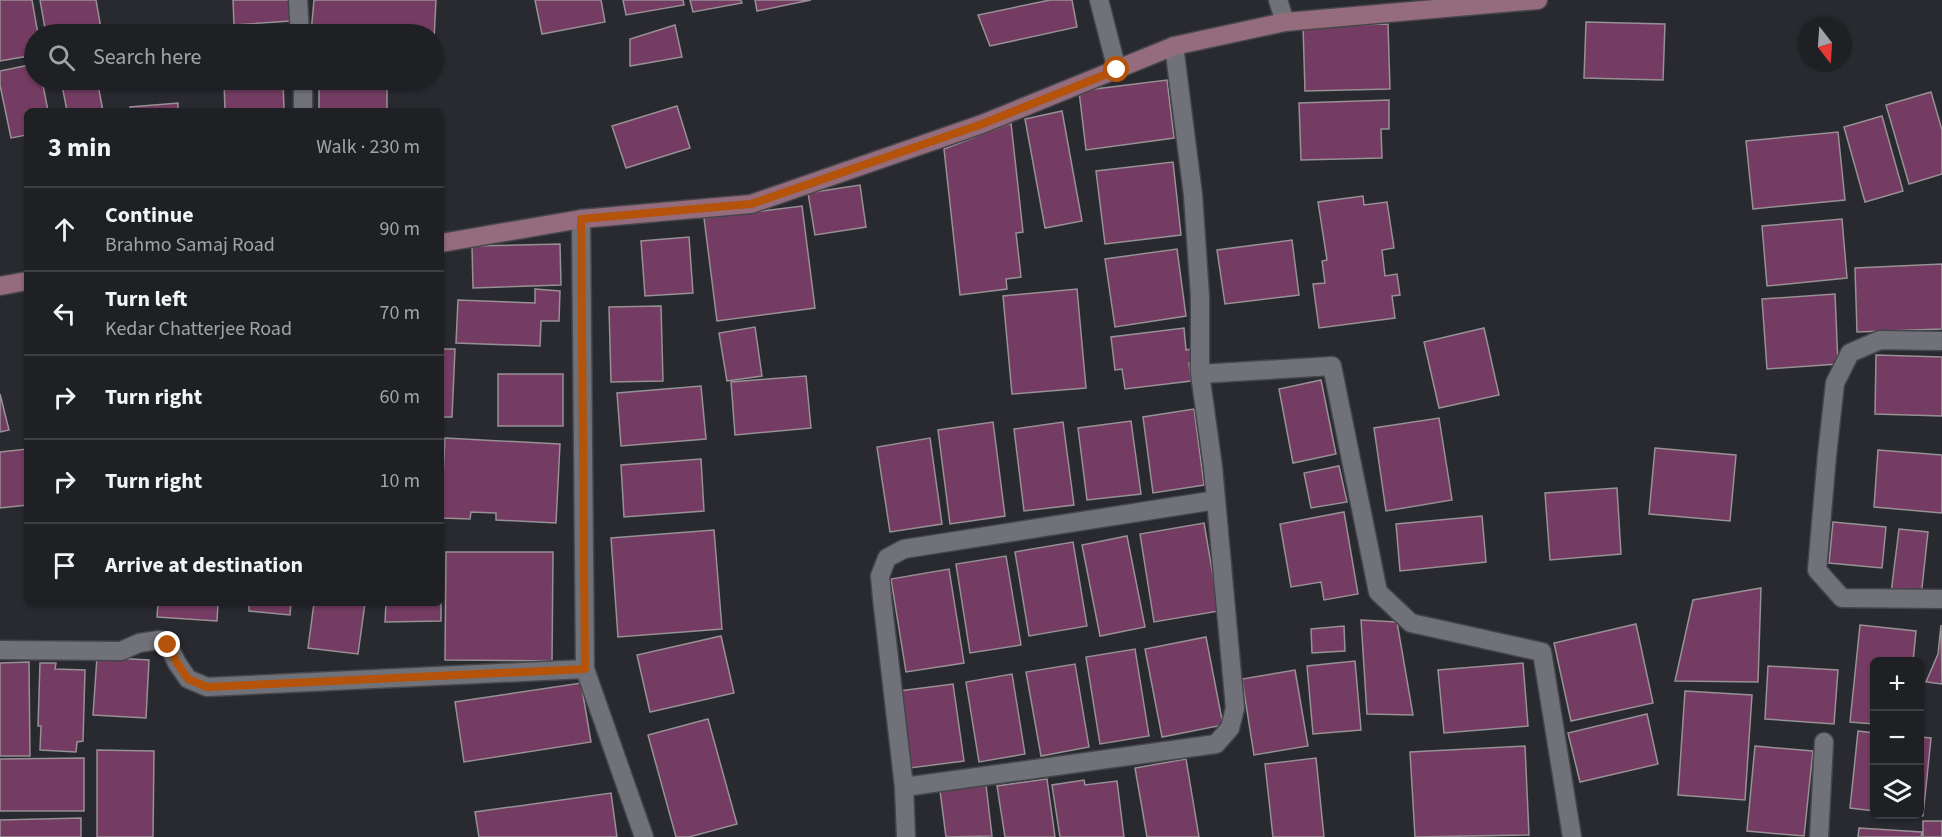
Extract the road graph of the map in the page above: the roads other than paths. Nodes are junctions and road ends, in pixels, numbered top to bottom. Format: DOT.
graph roads {
  1 [pos="298,0"];
  2 [pos="1099,0"];
  3 [pos="1278,0"];
  4 [pos="1538,0"];
  5 [pos="1285,22"];
  6 [pos="299,24"];
  7 [pos="1174,46"];
  8 [pos="1117,70"];
  9 [pos="303,90"];
  10 [pos="303,108"];
  11 [pos="581,219"];
  12 [pos="444,242"];
  13 [pos="24,282"];
  14 [pos="0,286"];
  15 [pos="1942,341"];
  16 [pos="1200,374"];
  17 [pos="1216,500"];
  18 [pos="1942,599"];
  19 [pos="0,650"];
  20 [pos="585,669"];
  21 [pos="1824,742"];
  22 [pos="904,788"];
  23 [pos="644,837"];
  24 [pos="906,837"];
  25 [pos="1572,837"];
  26 [pos="1820,837"];
  1 -- 6 [label="street"];
  2 -- 8 [label="street"];
  3 -- 5 [label="street"];
  4 -- 5 [label="street"];
  5 -- 7 [label="street"];
  7 -- 8 [label="street"];
  7 -- 16 [label="street"];
  8 -- 11 [label="street"];
  9 -- 10 [label="street"];
  11 -- 12 [label="street"];
  11 -- 20 [label="street"];
  13 -- 14 [label="street"];
  15 -- 18 [label="street"];
  16 -- 17 [label="street"];
  16 -- 25 [label="street"];
  17 -- 22 [label="street"];
  17 -- 22 [label="street"];
  19 -- 20 [label="street"];
  20 -- 23 [label="street"];
  21 -- 26 [label="street"];
  22 -- 24 [label="street"];
}
